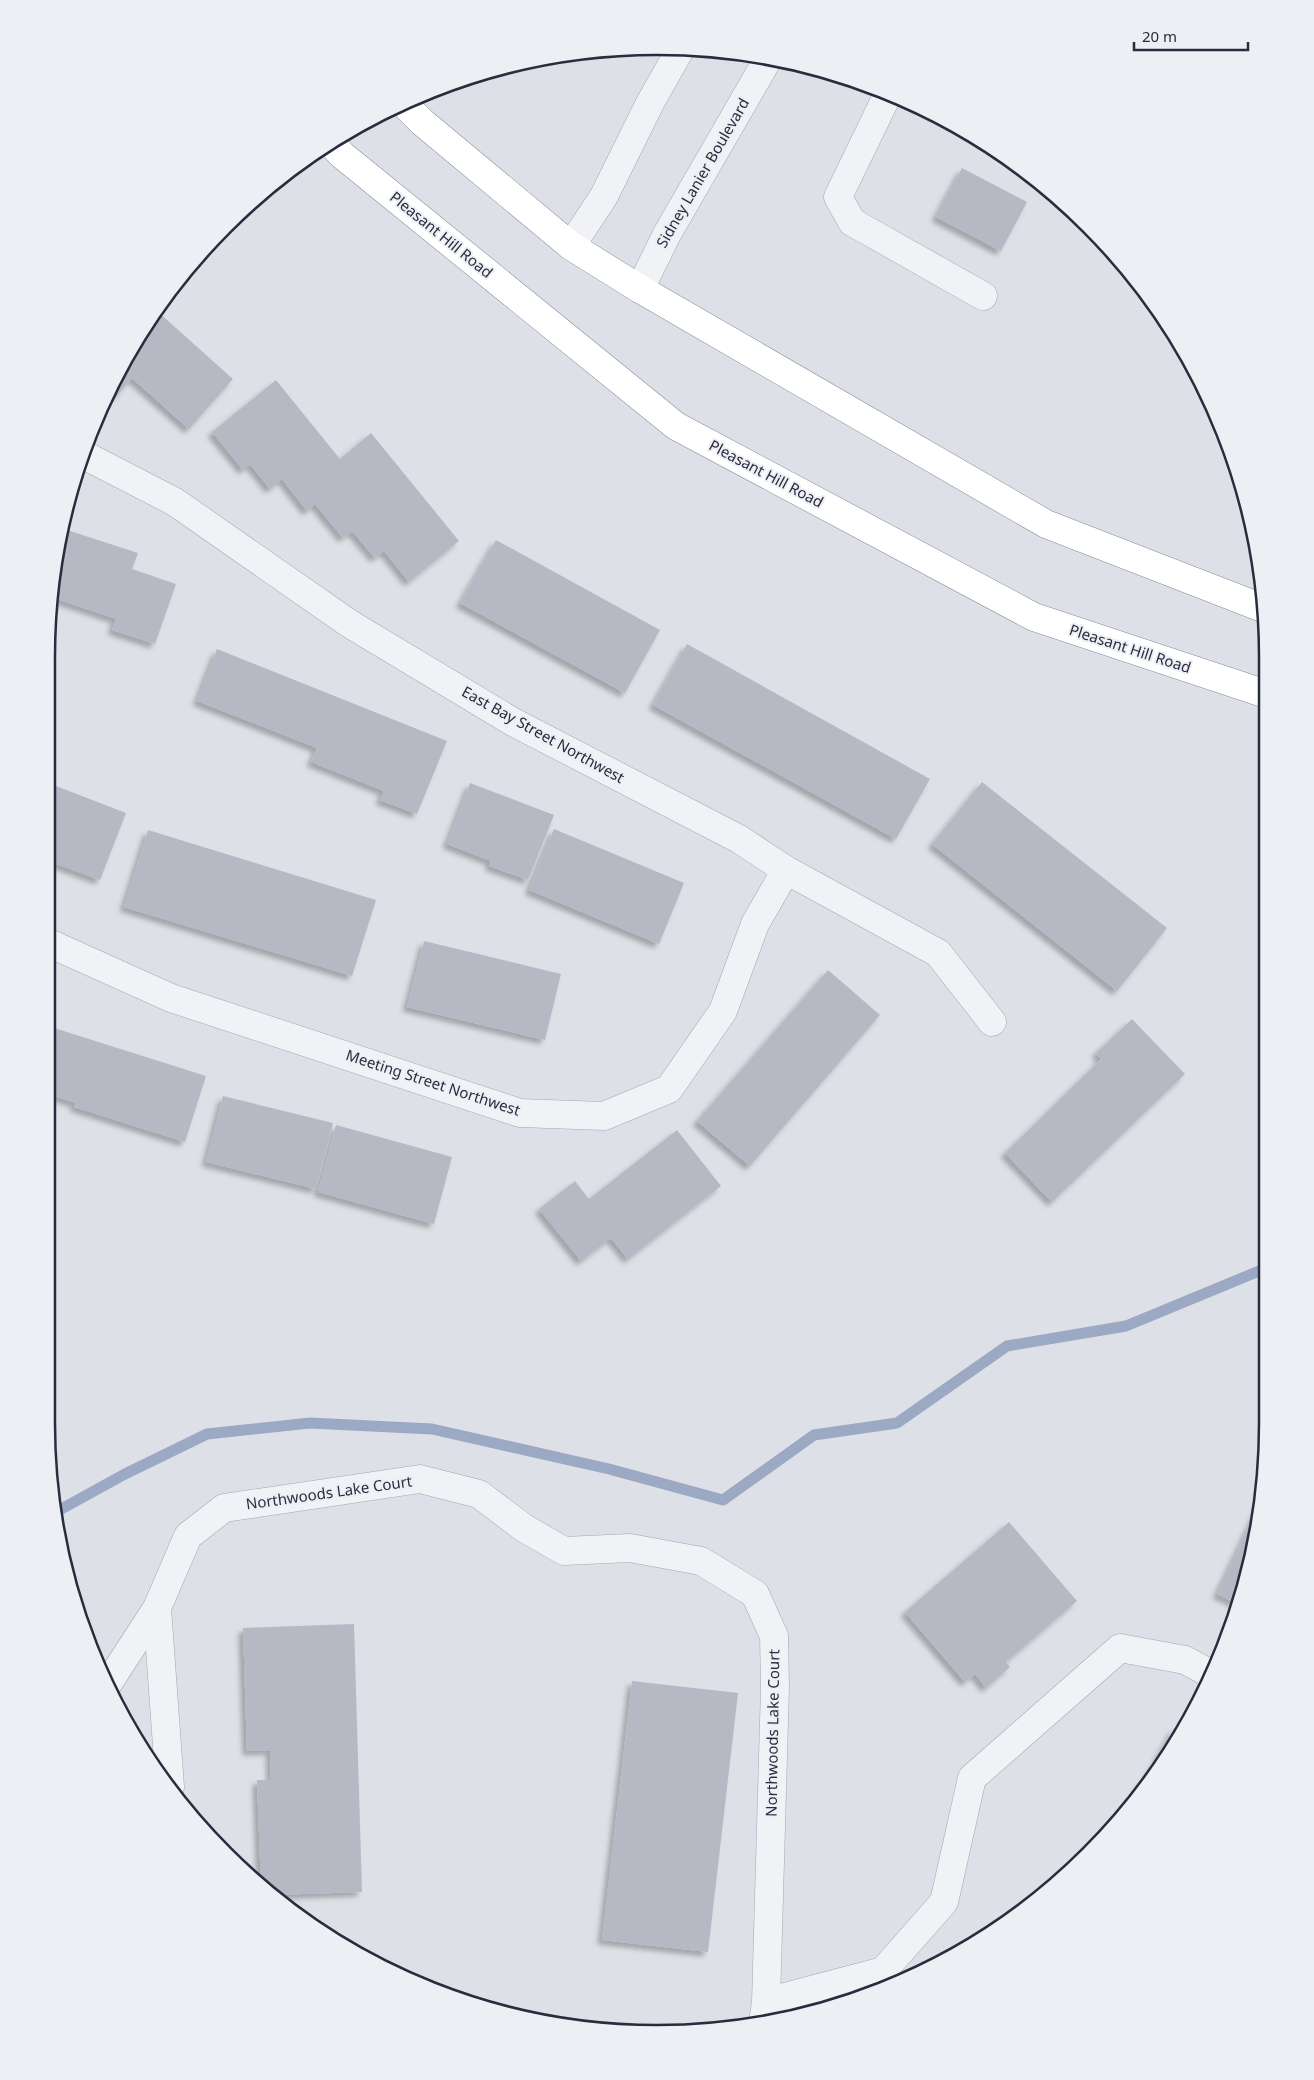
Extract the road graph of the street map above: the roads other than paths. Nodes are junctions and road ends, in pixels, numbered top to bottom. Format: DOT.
graph roads {
  1 [pos="677,56"];
  2 [pos="764,65"];
  3 [pos="885,100"];
  4 [pos="409,109"];
  5 [pos="336,148"];
  6 [pos="571,246"];
  7 [pos="640,289"];
  8 [pos="982,296"];
  9 [pos="89,458"];
  10 [pos="1257,606"];
  11 [pos="1259,692"];
  12 [pos="786,870"];
  13 [pos="55,945"];
  14 [pos="992,1022"];
  15 [pos="157,1608"];
  16 [pos="1205,1671"];
  17 [pos="112,1678"];
  18 [pos="169,1775"];
  19 [pos="764,2013"];
  1 -- 6 [label="street"];
  2 -- 7 [label="street, Sidney Lanier Boulevard"];
  3 -- 8 [label="street"];
  4 -- 6 [label="highway"];
  5 -- 11 [label="highway, Pleasant Hill Road"];
  6 -- 7 [label="highway"];
  7 -- 10 [label="highway"];
  9 -- 12 [label="street, East Bay Street Northwest"];
  12 -- 13 [label="street, Meeting Street Northwest"];
  12 -- 14 [label="street, East Bay Street Northwest"];
  15 -- 17 [label="street, Northwoods Lake Court"];
  15 -- 18 [label="street, Northwoods Lake Court"];
  15 -- 19 [label="street, Northwoods Lake Court"];
  16 -- 19 [label="street"];
}
